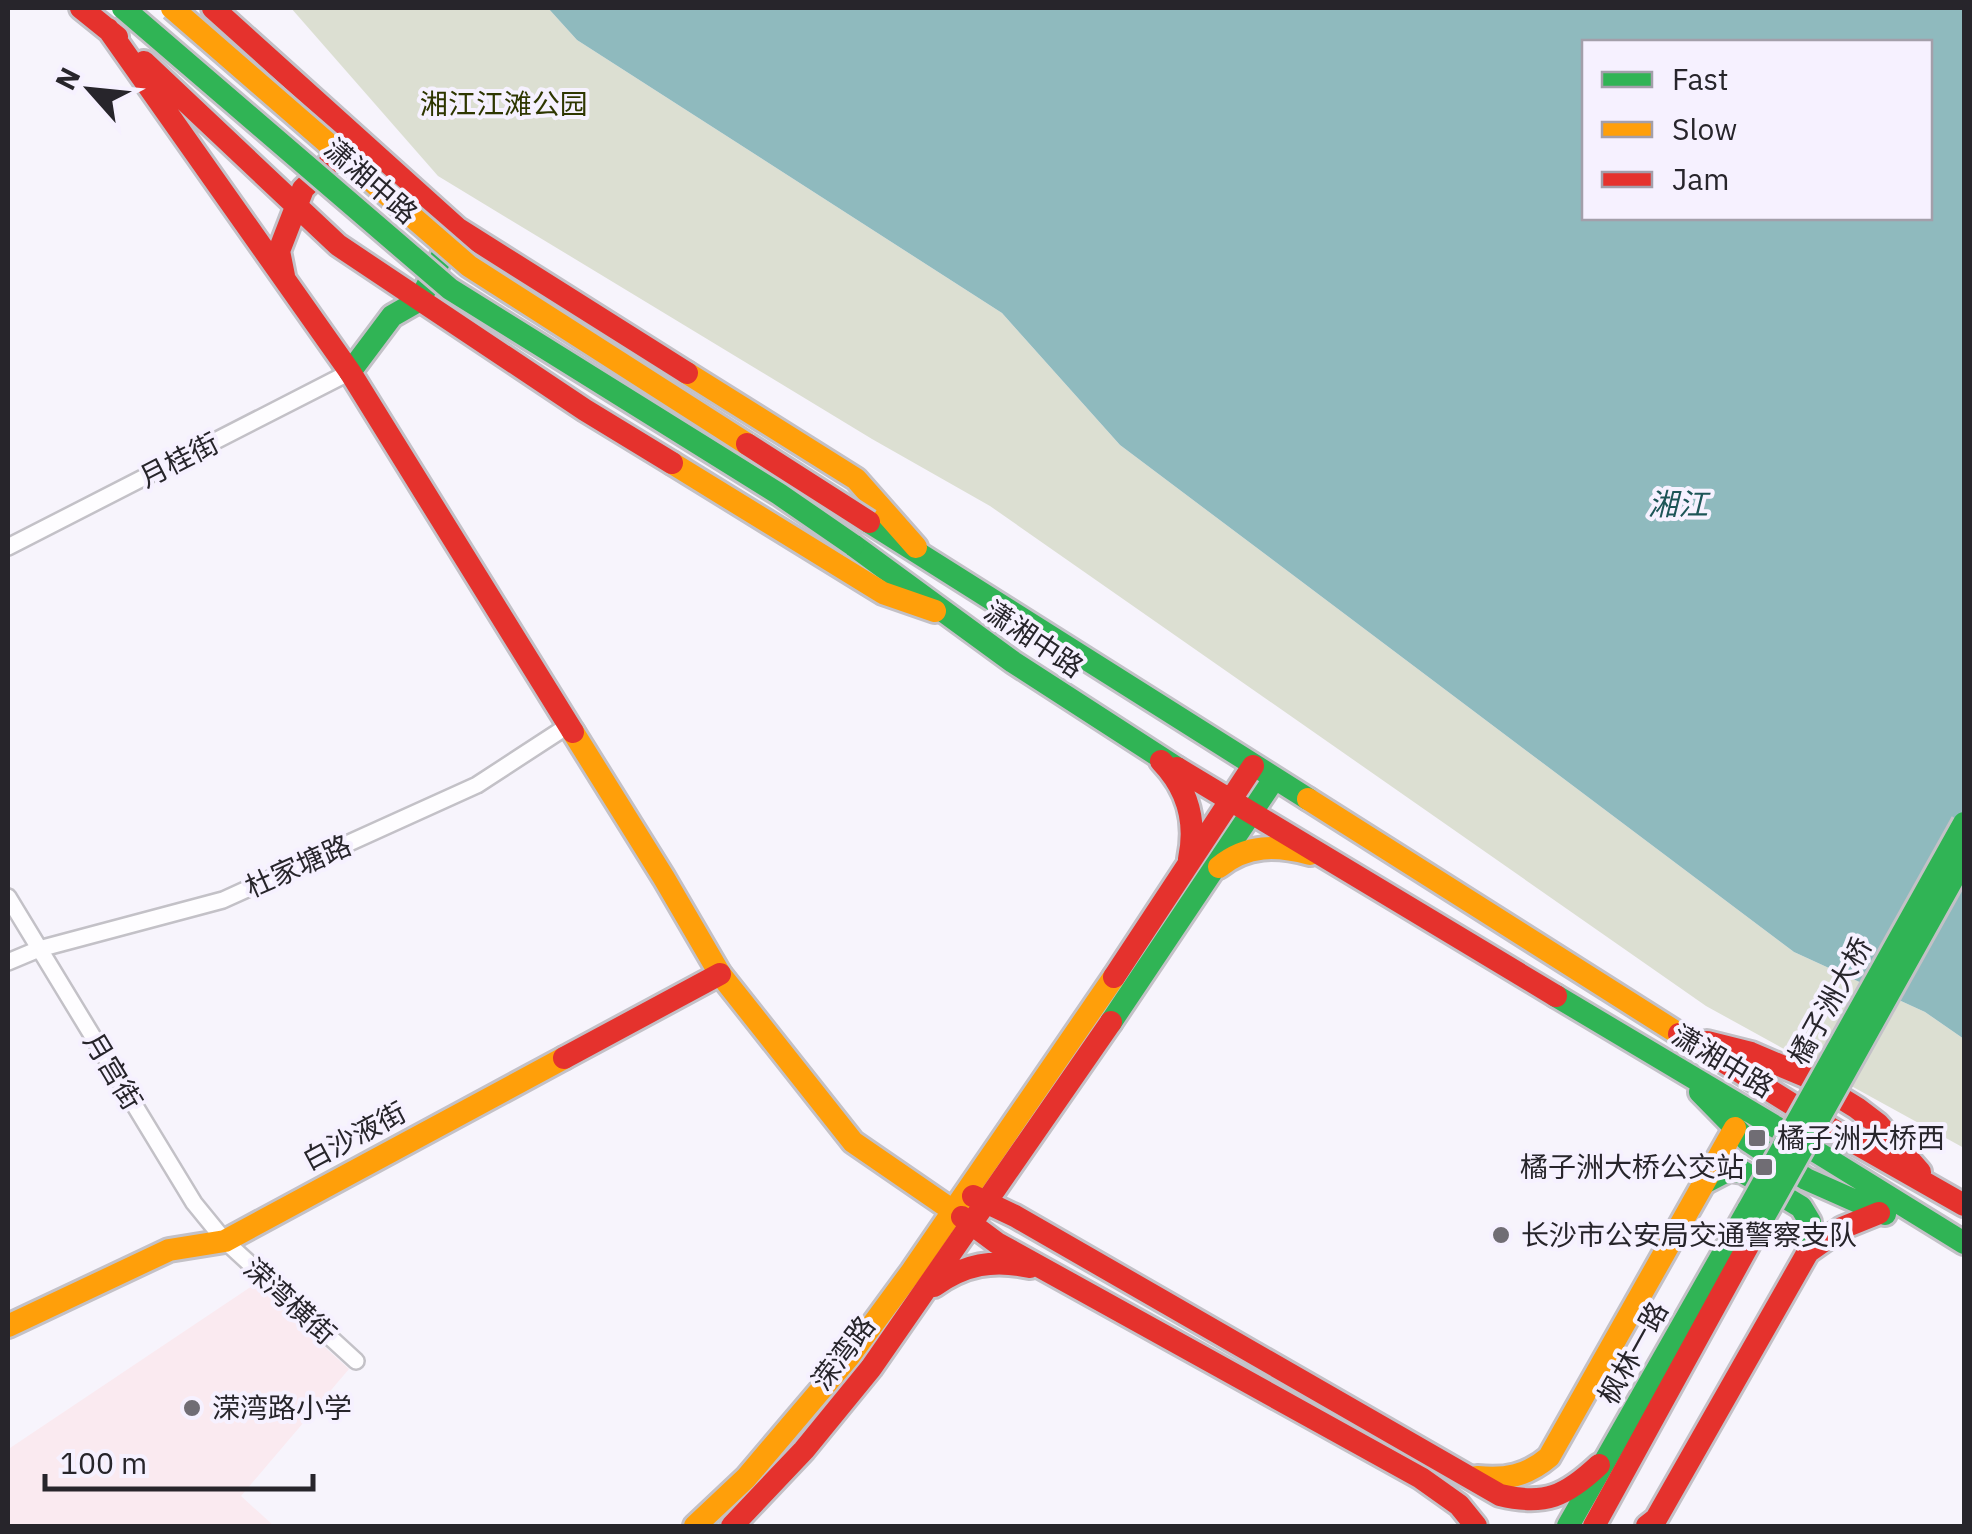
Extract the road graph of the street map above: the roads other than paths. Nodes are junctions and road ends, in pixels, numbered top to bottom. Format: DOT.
graph roads {
  1 [pos="81,8"];
  2 [pos="124,8"];
  3 [pos="172,8"];
  4 [pos="213,8"];
  5 [pos="108,29"];
  6 [pos="356,137"];
  7 [pos="296,206"];
  8 [pos="456,228"];
  9 [pos="285,280"];
  10 [pos="420,300"];
  11 [pos="350,372"];
  12 [pos="8,547"];
  13 [pos="928,561"];
  14 [pos="947,616"];
  15 [pos="569,725"];
  16 [pos="1152,752"];
  17 [pos="1253,766"];
  18 [pos="1274,778"];
  19 [pos="1240,807"];
  20 [pos="1964,823"];
  21 [pos="1322,858"];
  22 [pos="1964,859"];
  23 [pos="1192,880"];
  24 [pos="8,896"];
  25 [pos="40,949"];
  26 [pos="8,962"];
  27 [pos="720,974"];
  28 [pos="1675,1067"];
  29 [pos="1735,1128"];
  30 [pos="1022,1149"];
  31 [pos="1704,1183"];
  32 [pos="1964,1205"];
  33 [pos="969,1207"];
  34 [pos="1757,1212"];
  35 [pos="1879,1212"];
  36 [pos="1944,1230"];
  37 [pos="1043,1232"];
  38 [pos="225,1241"];
  39 [pos="1964,1243"];
  40 [pos="1808,1252"];
  41 [pos="1048,1272"];
  42 [pos="914,1308"];
  43 [pos="8,1326"];
  44 [pos="356,1361"];
  45 [pos="1622,1454"];
  46 [pos="1464,1474"];
  47 [pos="695,1526"];
  48 [pos="732,1526"];
  49 [pos="1476,1526"];
  50 [pos="1568,1526"];
  51 [pos="1594,1526"];
  52 [pos="1616,1526"];
  53 [pos="1647,1526"];
  1 -- 5 [label="main road"];
  2 -- 14 [label="main road, 潇湘中路, bridge"];
  3 -- 13 [label="main road, 潇湘中路, bridge"];
  4 -- 6 [label="main road"];
  5 -- 7 [label="main road"];
  5 -- 9 [label="main road"];
  6 -- 7 [label="main road"];
  6 -- 8 [label="main road"];
  7 -- 9 [label="main road"];
  7 -- 10 [label="main road"];
  8 -- 10 [label="main road"];
  8 -- 13 [label="main road"];
  9 -- 11 [label="main road"];
  10 -- 11 [label="main road"];
  10 -- 14 [label="main road"];
  11 -- 12 [label="street, 月桂街"];
  11 -- 15 [label="main road"];
  13 -- 17 [label="main road, 潇湘中路"];
  14 -- 16 [label="main road, 潇湘中路"];
  15 -- 25 [label="street, 杜家塘路"];
  15 -- 27 [label="main road"];
  16 -- 19 [label="main road, 潇湘中路"];
  16 -- 23 [label="main road"];
  17 -- 18 [label="main road, 潇湘中路"];
  17 -- 19 [label="main road"];
  18 -- 19 [label="main road"];
  18 -- 32 [label="main road, 潇湘中路"];
  19 -- 21 [label="main road, 潇湘中路"];
  19 -- 23 [label="main road"];
  20 -- 34 [label="main road, 橘子洲大桥, bridge"];
  21 -- 23 [label="main road"];
  21 -- 28 [label="main road, 潇湘中路"];
  22 -- 34 [label="main road, 橘子洲大桥, bridge"];
  23 -- 30 [label="main road"];
  23 -- 33 [label="main road"];
  24 -- 25 [label="street, 月宫街"];
  25 -- 26 [label="street, 杜家塘路"];
  25 -- 38 [label="street, 月宫街"];
  27 -- 33 [label="main road"];
  27 -- 38 [label="main road, 白沙液街"];
  28 -- 29 [label="main road"];
  28 -- 36 [label="main road, 潇湘中路"];
  29 -- 31 [label="main road"];
  29 -- 35 [label="main road"];
  30 -- 33 [label="main road"];
  30 -- 37 [label="main road"];
  31 -- 40 [label="main road"];
  31 -- 46 [label="main road"];
  33 -- 37 [label="main road"];
  33 -- 41 [label="main road"];
  33 -- 42 [label="main road, 溁湾路"];
  33 -- 47 [label="main road"];
  34 -- 45 [label="main road, 枫林一路"];
  35 -- 36 [label="main road"];
  35 -- 40 [label="main road"];
  36 -- 39 [label="main road, 潇湘中路"];
  37 -- 46 [label="main road"];
  38 -- 43 [label="main road, 白沙液街"];
  38 -- 44 [label="street, 溁湾横街"];
  40 -- 53 [label="main road"];
  41 -- 42 [label="main road"];
  41 -- 49 [label="main road"];
  42 -- 48 [label="main road, 溁湾路"];
  45 -- 46 [label="main road"];
  45 -- 50 [label="main road, 枫林一路"];
  45 -- 51 [label="main road, 枫林一路"];
  45 -- 52 [label="main road"];
}
